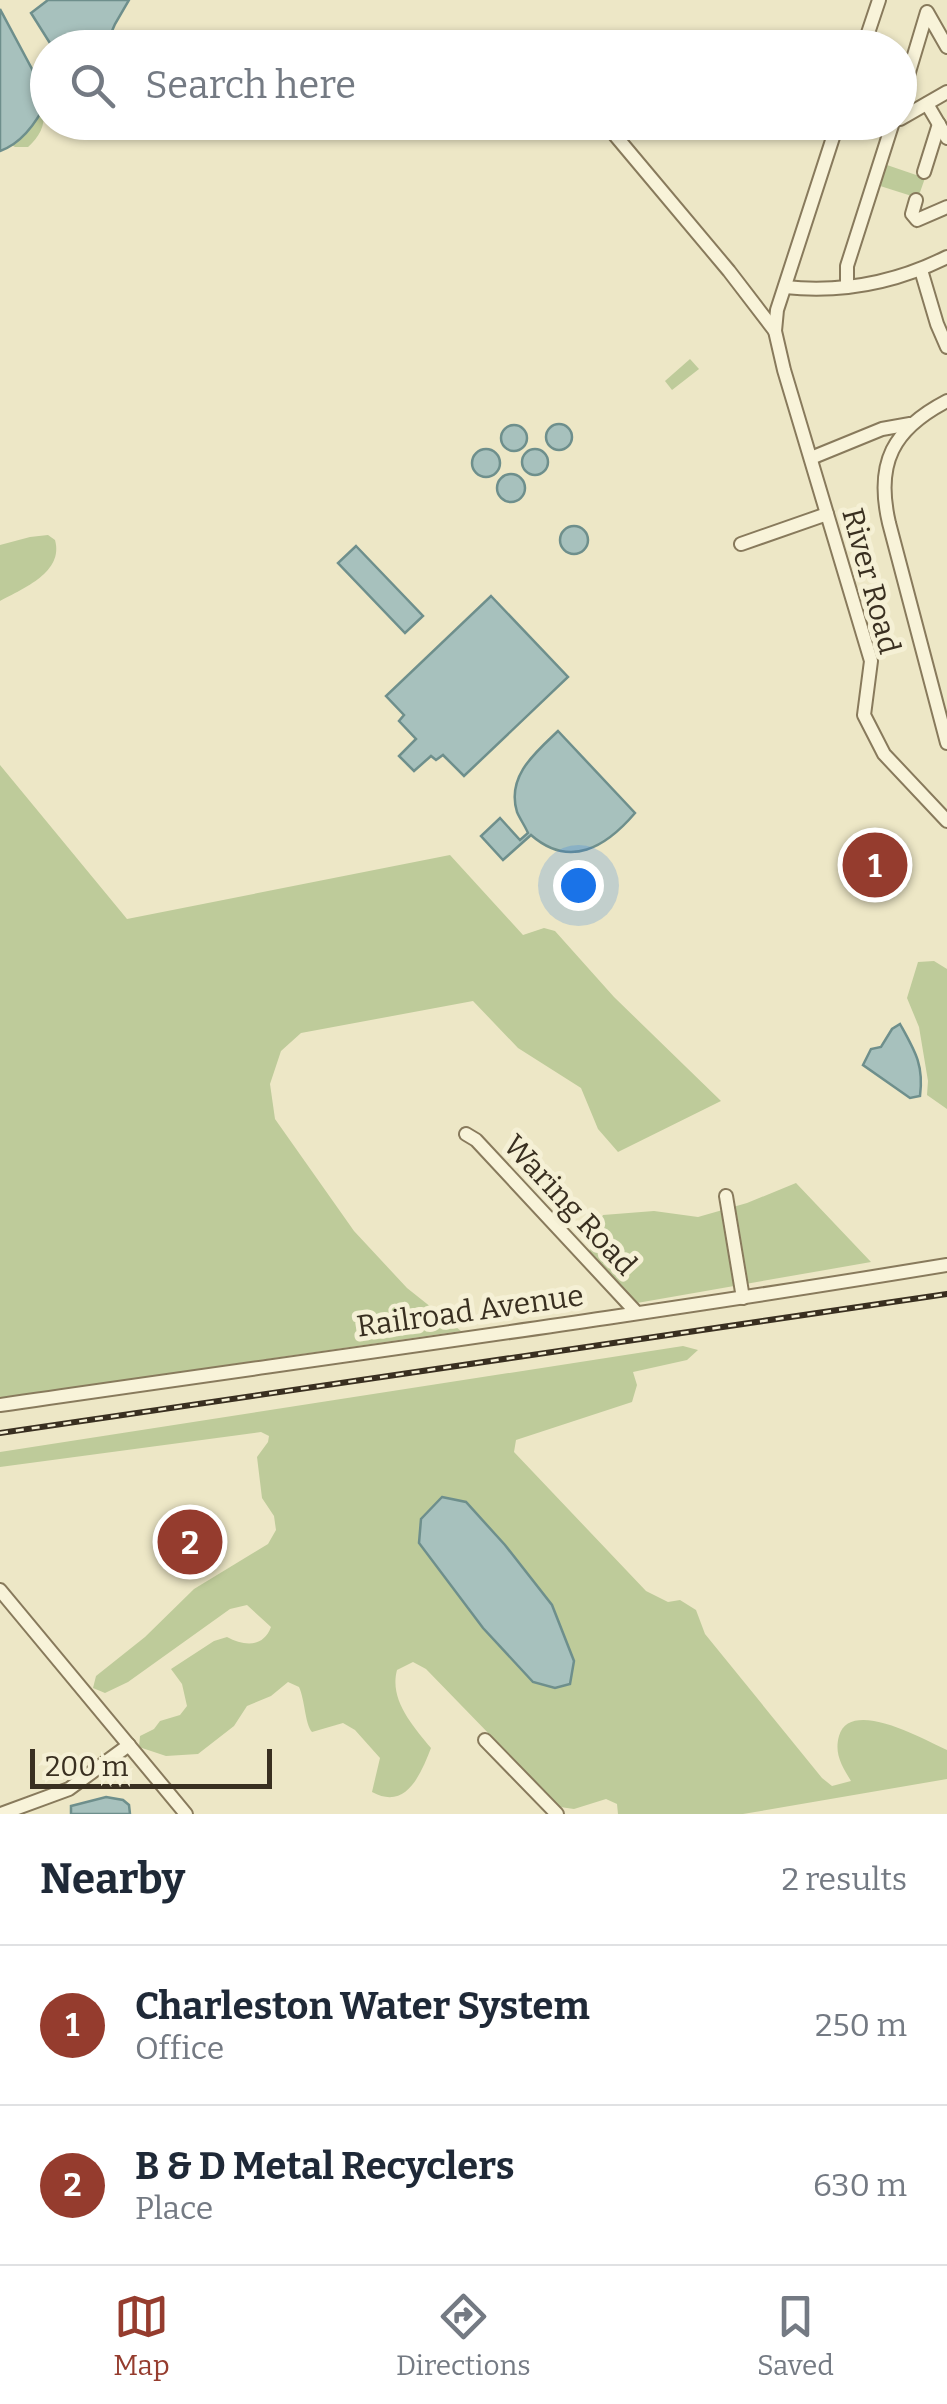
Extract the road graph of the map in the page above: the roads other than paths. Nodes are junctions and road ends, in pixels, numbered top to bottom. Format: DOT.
graph roads {
  1 [pos="879,0"];
  2 [pos="923,6"];
  3 [pos="869,30"];
  4 [pos="917,31"];
  5 [pos="947,47"];
  6 [pos="947,92"];
  7 [pos="927,104"];
  8 [pos="917,110"];
  9 [pos="939,124"];
  10 [pos="947,138"];
  11 [pos="619,140"];
  12 [pos="832,140"];
  13 [pos="889,140"];
  14 [pos="924,172"];
  15 [pos="916,200"];
  16 [pos="947,207"];
  17 [pos="947,257"];
  18 [pos="921,270"];
  19 [pos="846,286"];
  20 [pos="785,287"];
  21 [pos="774,331"];
  22 [pos="947,348"];
  23 [pos="947,401"];
  24 [pos="912,423"];
  25 [pos="811,458"];
  26 [pos="828,514"];
  27 [pos="740,544"];
  28 [pos="944,718"];
  29 [pos="947,743"];
  30 [pos="947,822"];
  31 [pos="466,1134"];
  32 [pos="726,1196"];
  33 [pos="947,1265"];
  34 [pos="743,1298"];
  35 [pos="636,1312"];
  36 [pos="0,1405"];
  37 [pos="0,1590"];
  38 [pos="485,1740"];
  39 [pos="129,1745"];
  40 [pos="1,1814"];
  41 [pos="186,1814"];
  42 [pos="557,1814"];
  1 -- 3 [label="street"];
  2 -- 4 [label="street"];
  2 -- 5 [label="street"];
  6 -- 7 [label="street"];
  7 -- 8 [label="street"];
  7 -- 9 [label="street"];
  9 -- 10 [label="street"];
  9 -- 14 [label="street"];
  11 -- 21 [label="street"];
  12 -- 20 [label="street"];
  13 -- 19 [label="street"];
  15 -- 16 [label="street"];
  17 -- 18 [label="street"];
  18 -- 19 [label="street"];
  18 -- 22 [label="street"];
  19 -- 20 [label="street"];
  20 -- 21 [label="street"];
  21 -- 25 [label="street, River Road"];
  23 -- 24 [label="street"];
  24 -- 25 [label="street"];
  24 -- 28 [label="street"];
  25 -- 26 [label="street, River Road"];
  26 -- 27 [label="street"];
  26 -- 30 [label="street, River Road"];
  28 -- 29 [label="street"];
  31 -- 35 [label="street, Waring Road"];
  32 -- 34 [label="street"];
  33 -- 34 [label="street, Railroad Avenue"];
  34 -- 35 [label="street, Railroad Avenue"];
  35 -- 36 [label="street, Railroad Avenue"];
  37 -- 39 [label="street"];
  38 -- 42 [label="street"];
  39 -- 40 [label="street"];
  39 -- 41 [label="street"];
}
